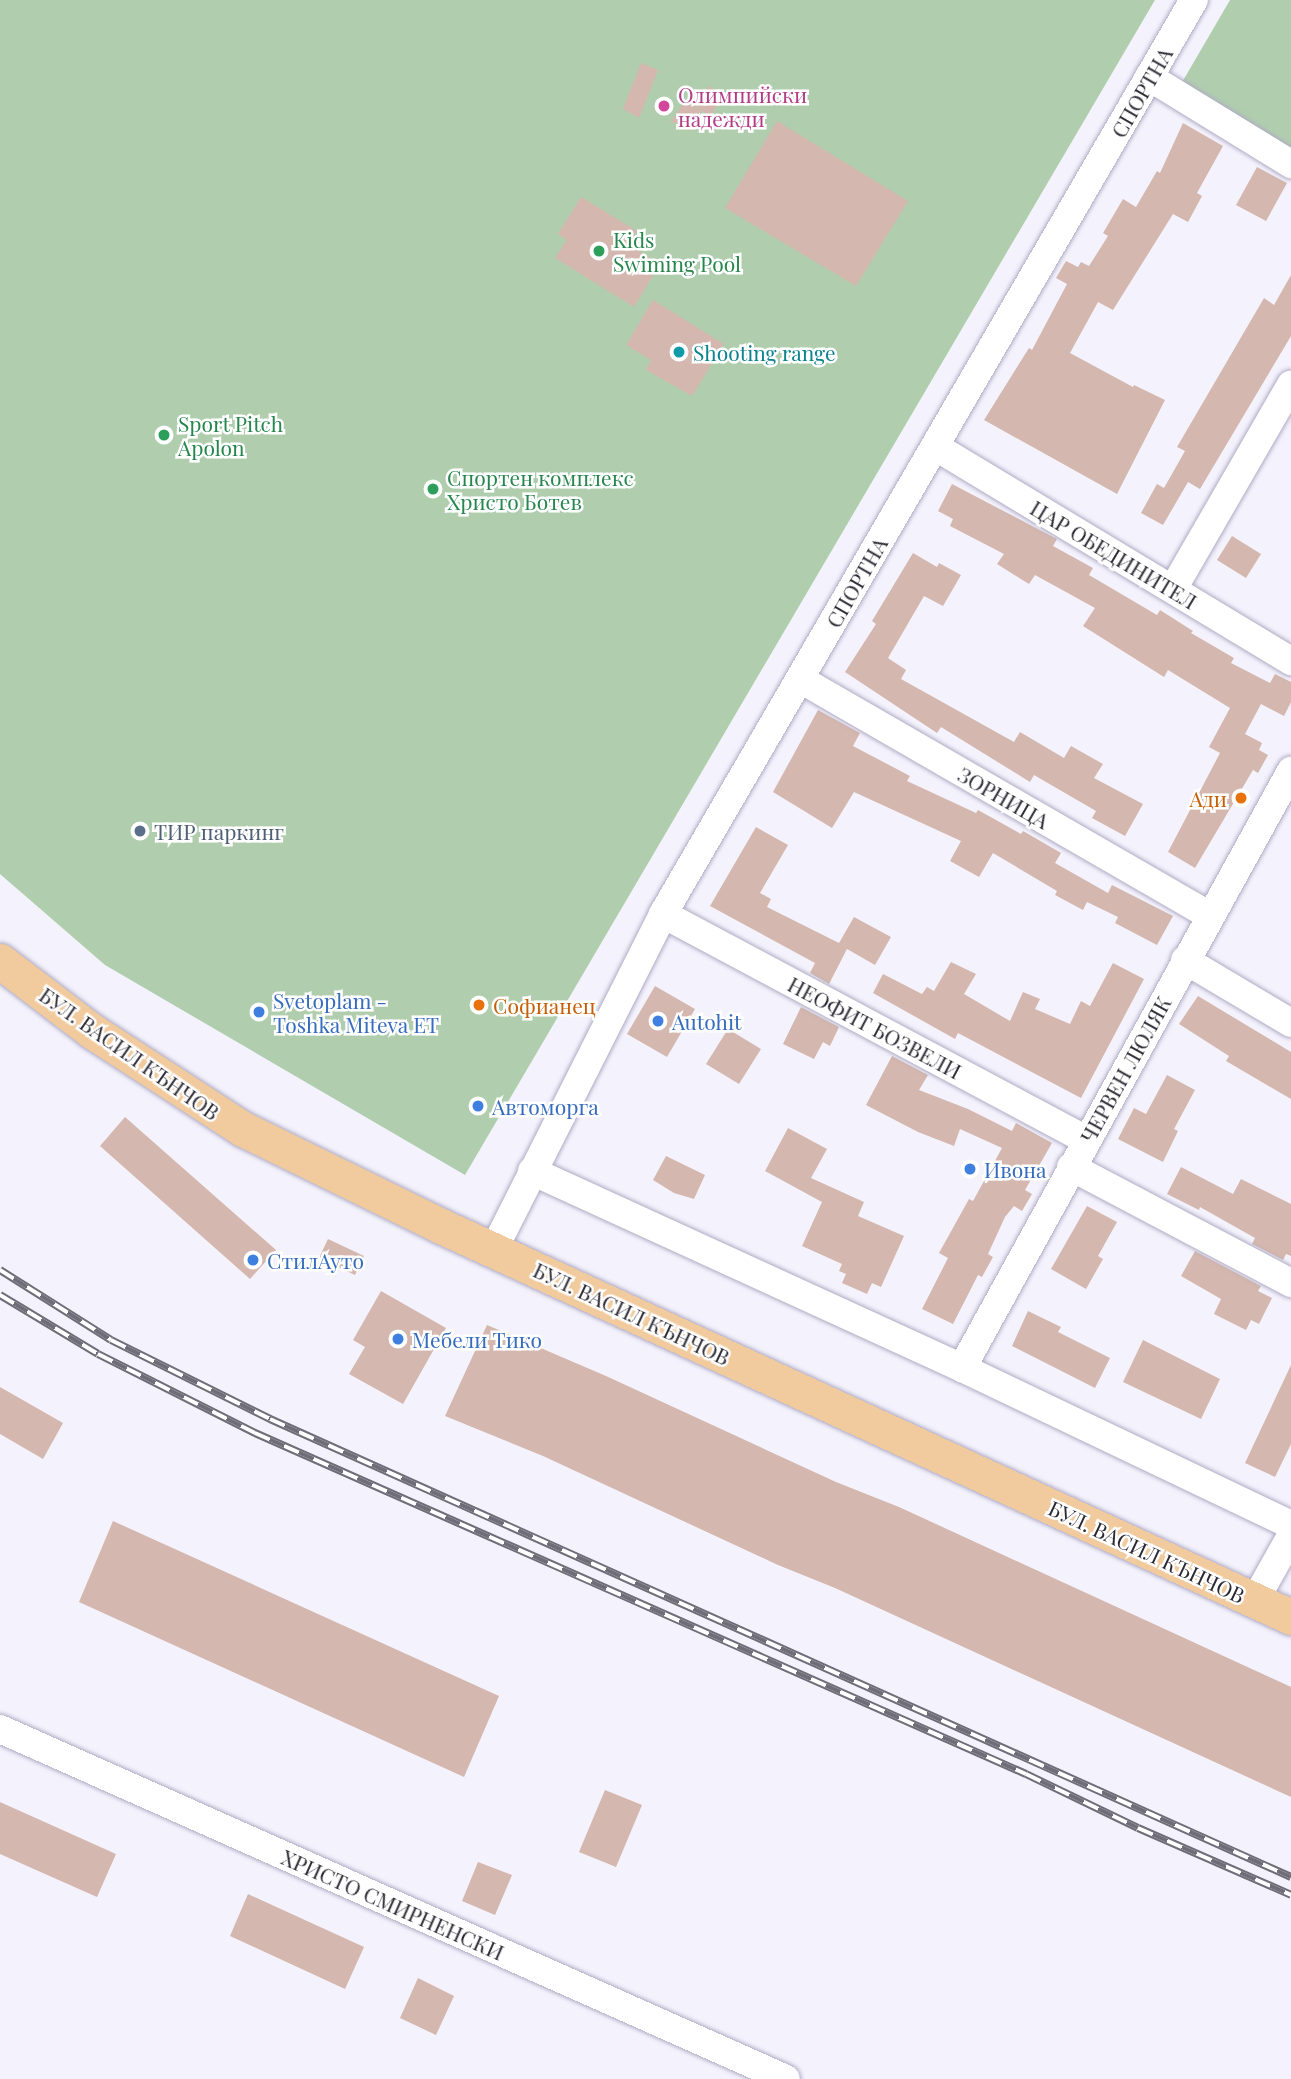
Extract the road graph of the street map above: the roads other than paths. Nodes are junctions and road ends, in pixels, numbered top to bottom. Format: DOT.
graph roads {
  1 [pos="1194,0"];
  2 [pos="1150,77"];
  3 [pos="1291,164"];
  4 [pos="1291,385"];
  5 [pos="936,447"];
  6 [pos="1173,589"];
  7 [pos="1291,661"];
  8 [pos="800,679"];
  9 [pos="1291,771"];
  10 [pos="663,914"];
  11 [pos="1209,915"];
  12 [pos="1185,960"];
  13 [pos="0,961"];
  14 [pos="1291,1023"];
  15 [pos="1086,1140"];
  16 [pos="1071,1167"];
  17 [pos="532,1171"];
  18 [pos="494,1249"];
  19 [pos="1291,1283"];
  20 [pos="962,1368"];
  21 [pos="1291,1525"];
  22 [pos="1291,1535"];
  23 [pos="1255,1600"];
  24 [pos="1291,1617"];
  25 [pos="0,1729"];
  26 [pos="786,2079"];
  1 -- 2 [label="street, СПОРТНА"];
  2 -- 3 [label="street"];
  2 -- 5 [label="street, СПОРТНА"];
  4 -- 6 [label="street"];
  5 -- 6 [label="street, ЦАР ОБЕДИНИТЕЛ"];
  5 -- 8 [label="street, СПОРТНА"];
  6 -- 7 [label="street, ЦАР ОБЕДИНИТЕЛ"];
  8 -- 10 [label="street, СПОРТНА"];
  8 -- 11 [label="street, ЗОРНИЦА"];
  9 -- 11 [label="street, ЧЕРВЕН ЛЮЛЯК"];
  10 -- 15 [label="street, НЕОФИТ БОЗВЕЛИ"];
  10 -- 17 [label="street, СПОРТНА"];
  11 -- 12 [label="street, ЧЕРВЕН ЛЮЛЯК"];
  12 -- 14 [label="street"];
  12 -- 15 [label="street, ЧЕРВЕН ЛЮЛЯК"];
  13 -- 18 [label="main road, БУЛ. ВАСИЛ КЪНЧОВ"];
  15 -- 16 [label="street, ЧЕРВЕН ЛЮЛЯК"];
  16 -- 19 [label="street"];
  16 -- 20 [label="street, ЧЕРВЕН ЛЮЛЯК"];
  17 -- 18 [label="street, СПОРТНА"];
  17 -- 20 [label="street"];
  18 -- 23 [label="main road, БУЛ. ВАСИЛ КЪНЧОВ"];
  20 -- 21 [label="street"];
  22 -- 23 [label="street"];
  23 -- 24 [label="main road, БУЛ. ВАСИЛ КЪНЧОВ"];
  25 -- 26 [label="street, ХРИСТО СМИРНЕНСКИ"];
}
